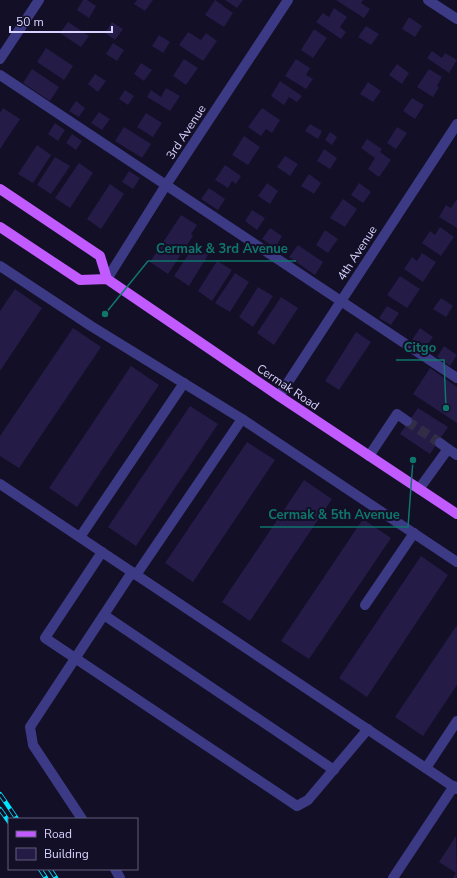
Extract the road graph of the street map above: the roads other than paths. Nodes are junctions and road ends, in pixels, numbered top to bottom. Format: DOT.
graph roads {
  1 [pos="39,0"];
  2 [pos="288,0"];
  3 [pos="428,0"];
  4 [pos="457,19"];
  5 [pos="0,59"];
  6 [pos="0,75"];
  7 [pos="457,124"];
  8 [pos="166,185"];
  9 [pos="0,189"];
  10 [pos="0,228"];
  11 [pos="0,266"];
  12 [pos="107,279"];
  13 [pos="341,302"];
  14 [pos="457,378"];
  15 [pos="184,382"];
  16 [pos="279,396"];
  17 [pos="242,419"];
  18 [pos="407,421"];
  19 [pos="457,455"];
  20 [pos="369,456"];
  21 [pos="0,484"];
  22 [pos="420,489"];
  23 [pos="456,511"];
  24 [pos="414,533"];
  25 [pos="80,537"];
  26 [pos="102,552"];
  27 [pos="457,562"];
  28 [pos="134,574"];
  29 [pos="365,606"];
  30 [pos="104,615"];
  31 [pos="75,658"];
  32 [pos="457,721"];
  33 [pos="368,729"];
  34 [pos="426,768"];
  35 [pos="334,770"];
  36 [pos="455,787"];
  37 [pos="81,818"];
  38 [pos="393,878"];
  1 -- 5 [label="street"];
  2 -- 8 [label="street, 3rd Avenue"];
  3 -- 4 [label="street"];
  6 -- 8 [label="street"];
  7 -- 13 [label="street, 4th Avenue"];
  8 -- 12 [label="street, 3rd Avenue"];
  8 -- 13 [label="street"];
  9 -- 12 [label="main road"];
  10 -- 12 [label="main road"];
  11 -- 15 [label="street"];
  12 -- 16 [label="main road, Cermak Road"];
  13 -- 14 [label="street"];
  13 -- 16 [label="street, 4th Avenue"];
  15 -- 17 [label="street"];
  15 -- 25 [label="street"];
  16 -- 20 [label="main road, Cermak Road"];
  17 -- 24 [label="street"];
  17 -- 28 [label="street"];
  18 -- 20 [label="street"];
  19 -- 22 [label="street"];
  20 -- 22 [label="main road, Cermak Road"];
  21 -- 25 [label="street"];
  22 -- 23 [label="main road, Cermak Road"];
  24 -- 27 [label="street"];
  24 -- 29 [label="street"];
  25 -- 26 [label="street"];
  26 -- 28 [label="street"];
  26 -- 31 [label="street"];
  28 -- 30 [label="street"];
  28 -- 33 [label="street"];
  30 -- 31 [label="street"];
  30 -- 35 [label="street"];
  31 -- 35 [label="street"];
  31 -- 37 [label="street"];
  32 -- 34 [label="street"];
  33 -- 34 [label="street"];
  33 -- 35 [label="street"];
  34 -- 36 [label="street"];
  36 -- 38 [label="street"];
}
